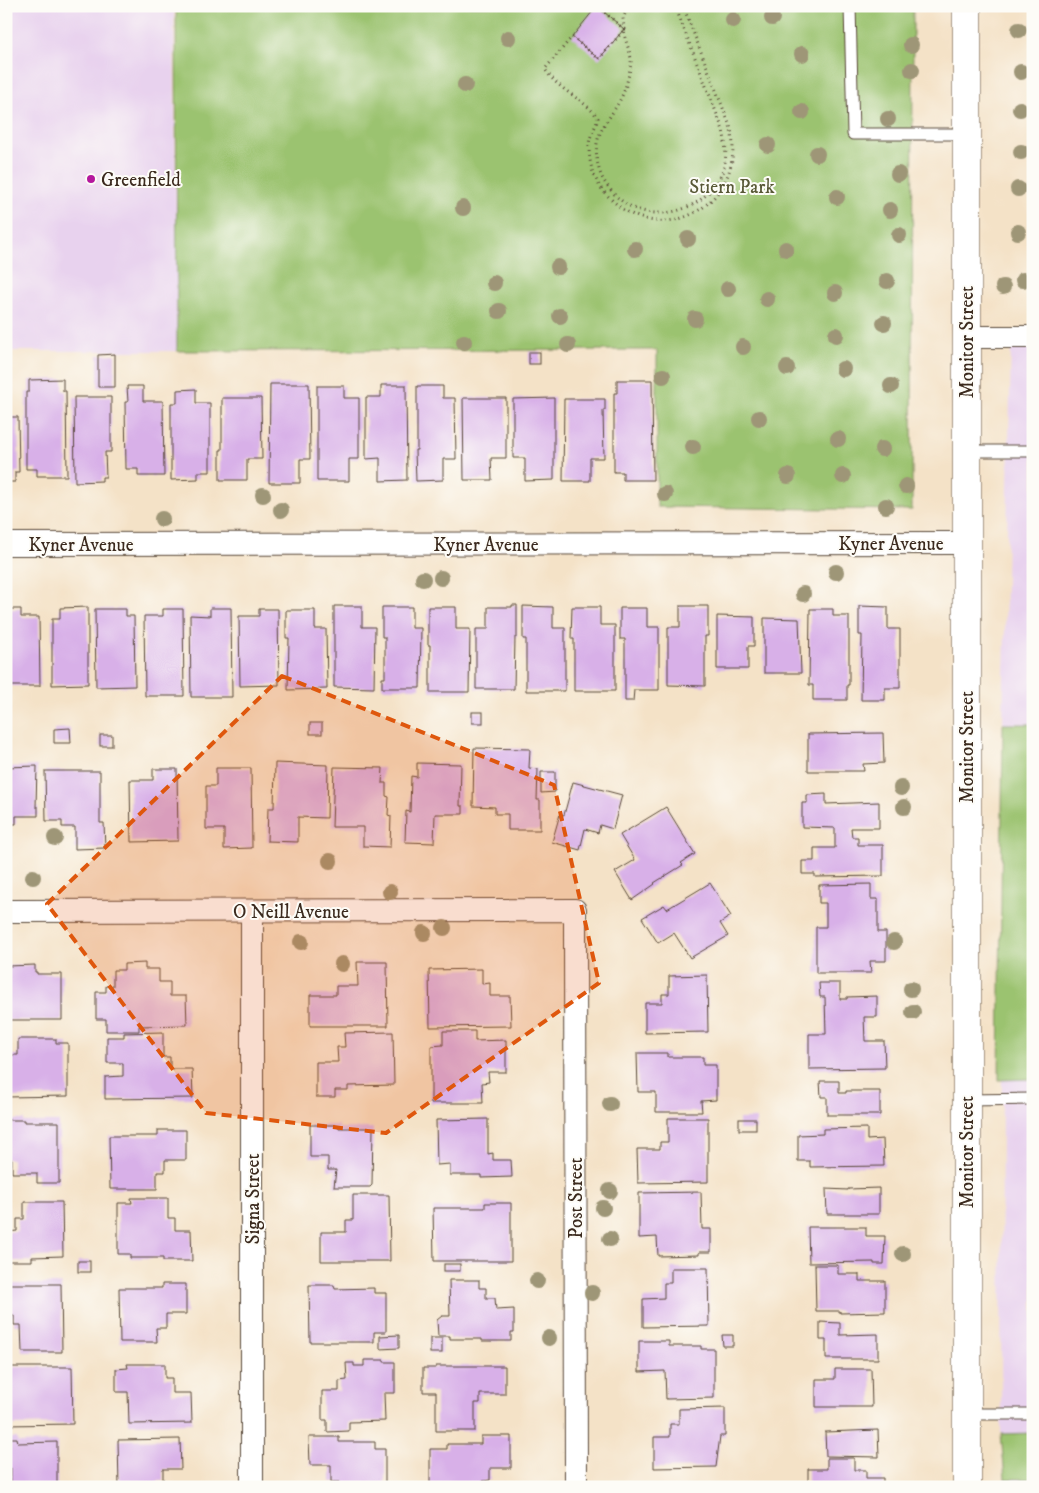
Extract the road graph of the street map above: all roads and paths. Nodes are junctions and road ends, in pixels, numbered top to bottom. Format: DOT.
graph roads {
  1 [pos="597,6"];
  2 [pos="614,6"];
  3 [pos="622,6"];
  4 [pos="629,6"];
  5 [pos="675,6"];
  6 [pos="683,6"];
  7 [pos="850,6"];
  8 [pos="966,6"];
  9 [pos="966,134"];
  10 [pos="966,337"];
  11 [pos="1033,337"];
  12 [pos="966,451"];
  13 [pos="1033,451"];
  14 [pos="966,543"];
  15 [pos="6,544"];
  16 [pos="252,910"];
  17 [pos="575,910"];
  18 [pos="6,911"];
  19 [pos="1033,1099"];
  20 [pos="966,1100"];
  21 [pos="967,1414"];
  22 [pos="1033,1414"];
  23 [pos="252,1487"];
  24 [pos="576,1487"];
  25 [pos="967,1487"];
  1 -- 4 [label="path"];
  2 -- 3 [label="path"];
  5 -- 6 [label="path"];
  7 -- 9 [label="lane"];
  8 -- 9 [label="street, Monitor Street"];
  9 -- 10 [label="street, Monitor Street"];
  10 -- 11 [label="street"];
  10 -- 12 [label="street, Monitor Street"];
  12 -- 13 [label="lane"];
  12 -- 14 [label="street, Monitor Street"];
  14 -- 15 [label="street, Kyner Avenue"];
  14 -- 20 [label="street, Monitor Street"];
  16 -- 17 [label="street, O Neill Avenue"];
  16 -- 18 [label="street, O Neill Avenue"];
  16 -- 23 [label="street, Signa Street"];
  17 -- 24 [label="street, Post Street"];
  19 -- 20 [label="lane"];
  20 -- 21 [label="street, Monitor Street"];
  21 -- 22 [label="lane"];
  21 -- 25 [label="street, Monitor Street"];
}
